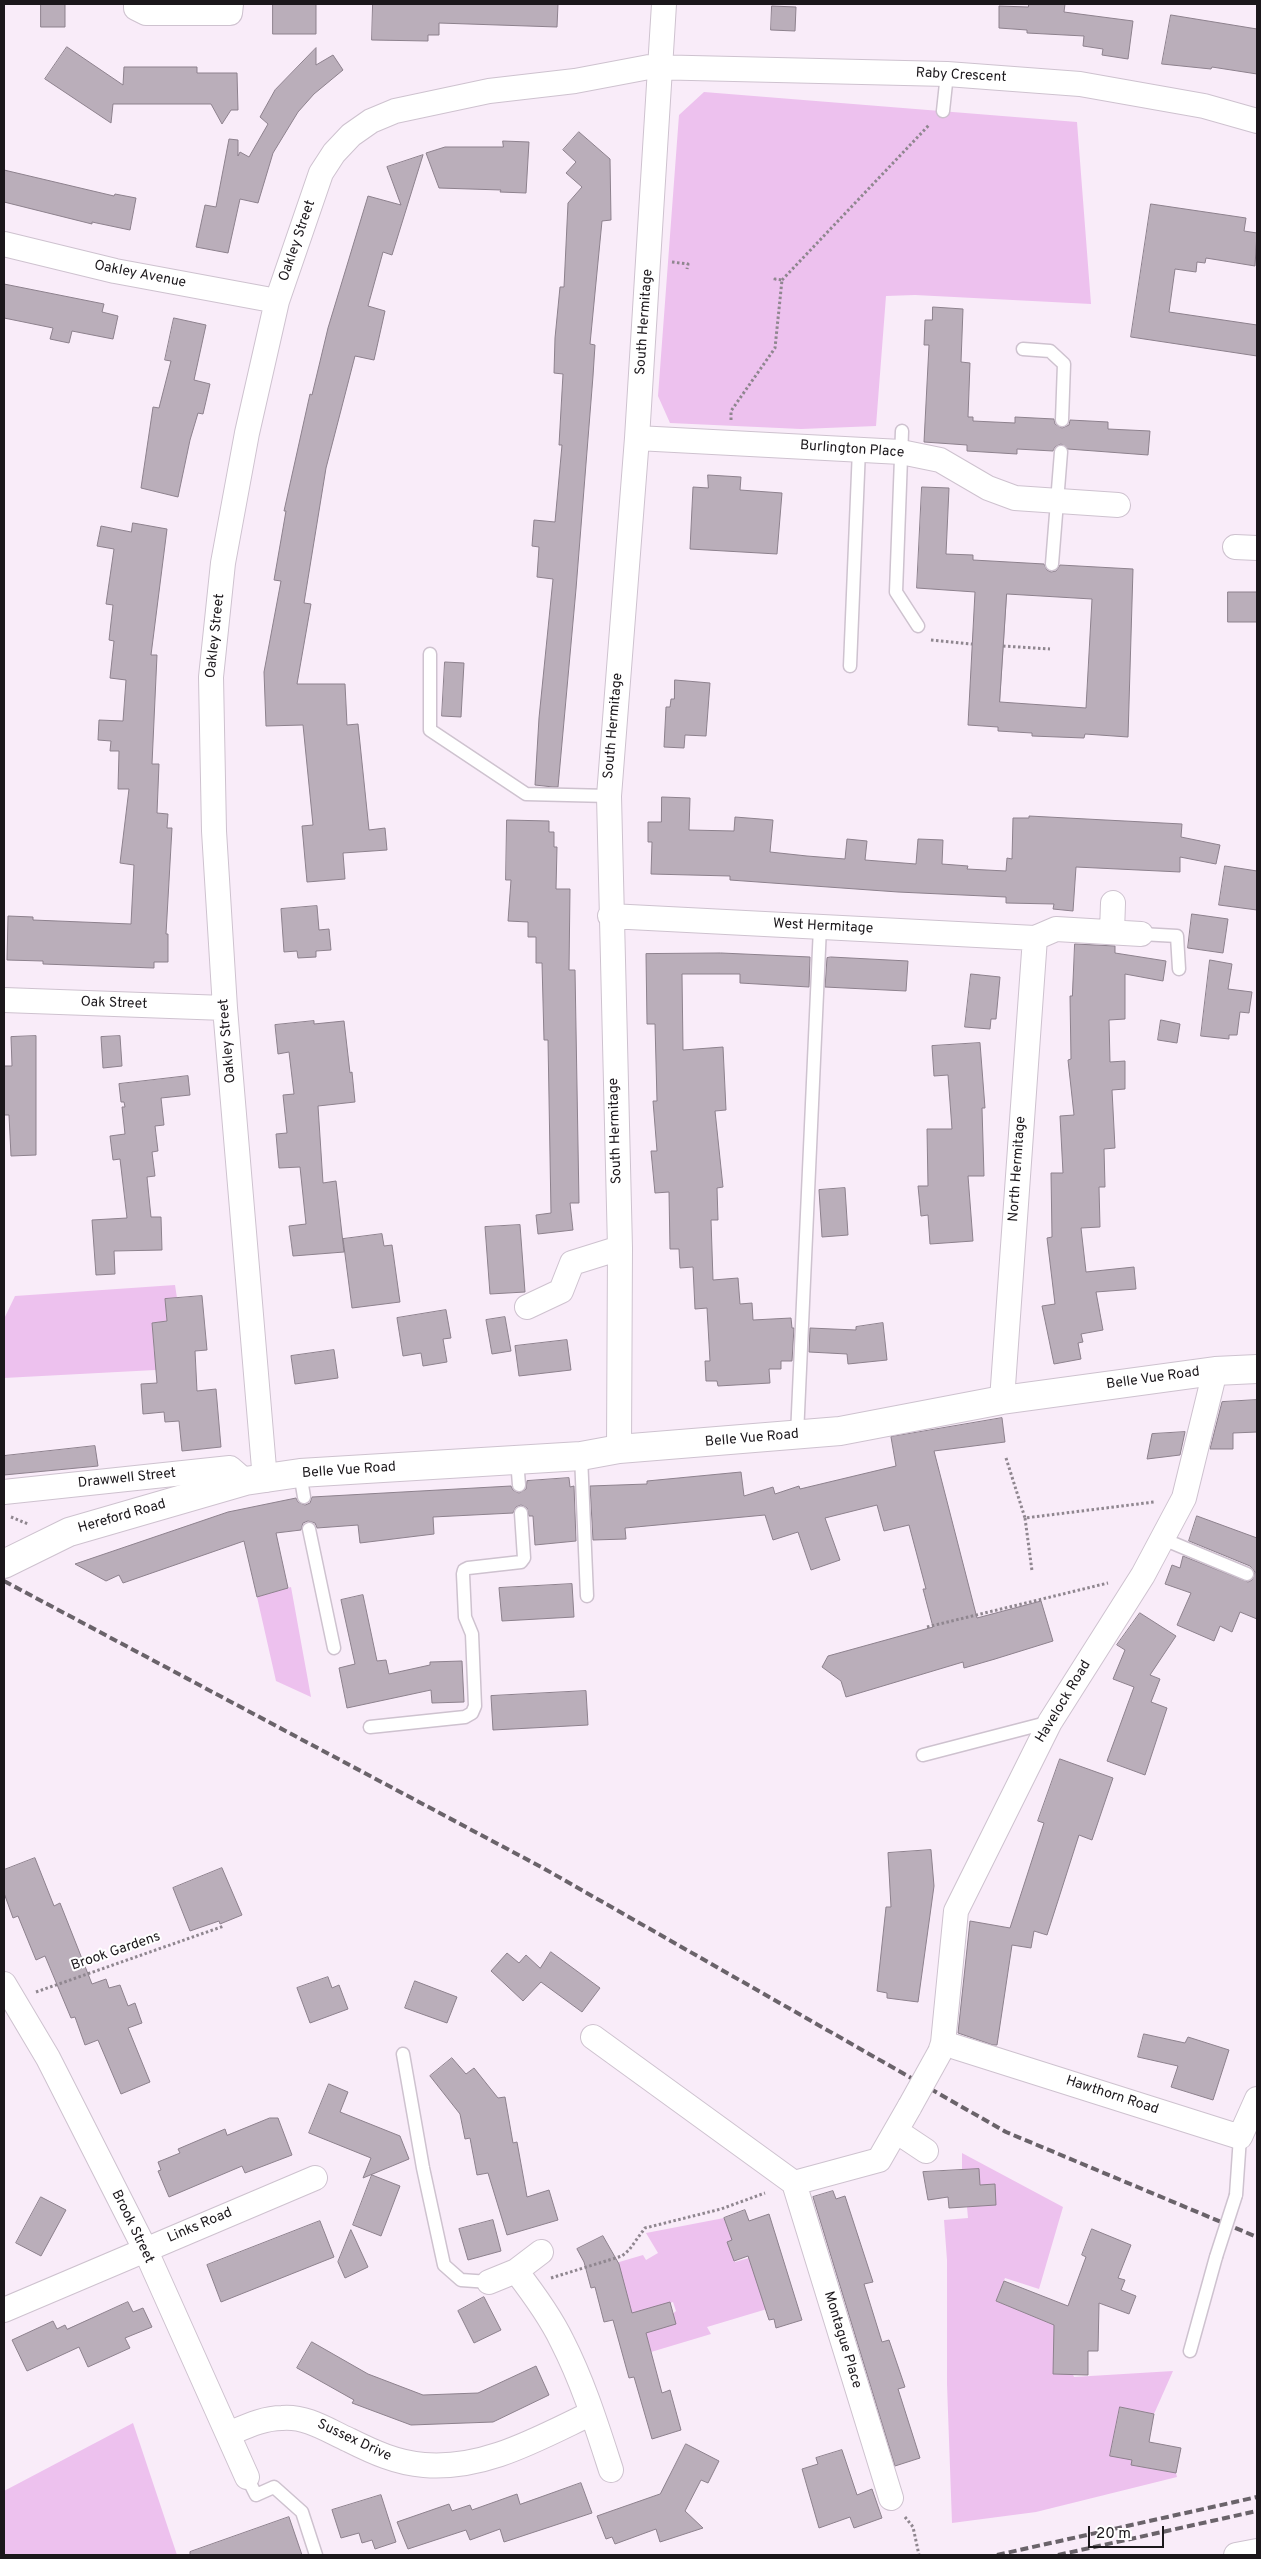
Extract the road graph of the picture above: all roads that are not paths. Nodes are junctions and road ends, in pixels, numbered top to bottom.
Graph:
1 (136, 4) edge
2 (231, 4) edge
3 (664, 4) edge
4 (661, 67) junction
5 (947, 74) junction
6 (943, 111) road end
7 (1257, 121) edge
8 (4, 244) edge
9 (277, 301) junction
10 (1023, 349) dead end
11 (1062, 420) dead end
12 (637, 438) junction
13 (902, 441) junction
14 (859, 449) junction
15 (1060, 452) dead end
16 (1058, 502) junction
17 (1118, 505) dead end
18 (1052, 564) dead end
19 (918, 626) dead end
20 (430, 654) dead end
21 (850, 666) dead end
22 (609, 796) junction
23 (1113, 903) dead end
24 (610, 916) junction
25 (820, 927) junction
26 (1112, 932) junction
27 (1140, 934) joint
28 (1035, 938) junction
29 (1179, 968) dead end
30 (4, 1000) edge
31 (224, 1008) junction
32 (620, 1248) junction
33 (527, 1307) dead end
34 (1257, 1369) edge
35 (1215, 1371) junction
36 (1002, 1400) junction
37 (797, 1435) junction
38 (619, 1450) junction
39 (580, 1456) junction
40 (255, 1480) junction
41 (4, 1492) edge
42 (521, 1513) dead end
43 (309, 1529) dead end
44 (1162, 1539) junction
45 (4, 1564) edge
46 (1247, 1574) dead end
47 (588, 1596) dead end
48 (334, 1648) dead end
49 (1050, 1722) junction
50 (370, 1727) dead end
51 (923, 1755) dead end
52 (9, 1991) edge
53 (593, 2037) dead end
54 (941, 2047) junction
55 (403, 2054) dead end
56 (1257, 2099) edge
57 (896, 2131) junction
58 (1240, 2137) junction
59 (926, 2151) dead end
60 (315, 2178) dead end
61 (794, 2183) junction
62 (144, 2249) junction
63 (542, 2252) dead end
64 (521, 2278) junction
65 (489, 2282) joint
66 (4, 2310) edge
67 (1190, 2351) dead end
68 (592, 2413) junction
69 (228, 2434) junction
70 (611, 2470) dead end
71 (247, 2477) joint
72 (891, 2498) dead end
73 (1257, 2551) edge
74 (316, 2555) edge
75 (1236, 2555) edge

1 - 2 street
3 - 4 street, South Hermitage
4 - 5 street, Raby Crescent
4 - 9 street, Oakley Street
4 - 12 street, South Hermitage
5 - 6 lane
5 - 7 street, Raby Crescent
8 - 9 street, Oakley Avenue
9 - 31 street, Oakley Street
10 - 11 lane
12 - 14 street, Burlington Place
12 - 22 street, South Hermitage
13 - 14 street, Burlington Place
13 - 16 street, Burlington Place
13 - 19 lane
14 - 21 lane
15 - 16 lane
16 - 17 street, Burlington Place
16 - 18 lane
20 - 22 lane
22 - 24 street, South Hermitage
23 - 26 street
24 - 25 street, West Hermitage
24 - 32 street, South Hermitage
25 - 28 street, West Hermitage
25 - 37 lane
26 - 27 street
26 - 28 street
27 - 29 lane
28 - 36 street, North Hermitage
30 - 31 street, Oak Street
31 - 40 street, Oakley Street
32 - 33 street
32 - 38 street, South Hermitage
34 - 35 street, Belle Vue Road
35 - 36 street, Belle Vue Road
35 - 44 street, Havelock Road
36 - 37 street, Belle Vue Road
37 - 38 street, Belle Vue Road
38 - 39 street, Belle Vue Road
39 - 40 street, Belle Vue Road
39 - 47 lane
40 - 41 street, Drawwell Street
40 - 45 street, Hereford Road
42 - 50 lane
43 - 48 lane
44 - 46 lane
44 - 49 street, Havelock Road
49 - 51 lane
49 - 54 street, Havelock Road
52 - 62 street, Brook Street
53 - 61 street
54 - 57 street, bridge
54 - 58 street, Hawthorn Road
55 - 65 lane
56 - 58 street
57 - 59 street
57 - 61 street
58 - 67 lane, bridge
60 - 62 street, Links Road
61 - 72 street, Montague Place
62 - 66 street, Links Road
62 - 69 street, Brook Street
63 - 64 street
64 - 65 street
64 - 68 street
68 - 69 street, Sussex Drive
68 - 70 street
69 - 71 street, Brook Street
71 - 74 lane
73 - 75 street

